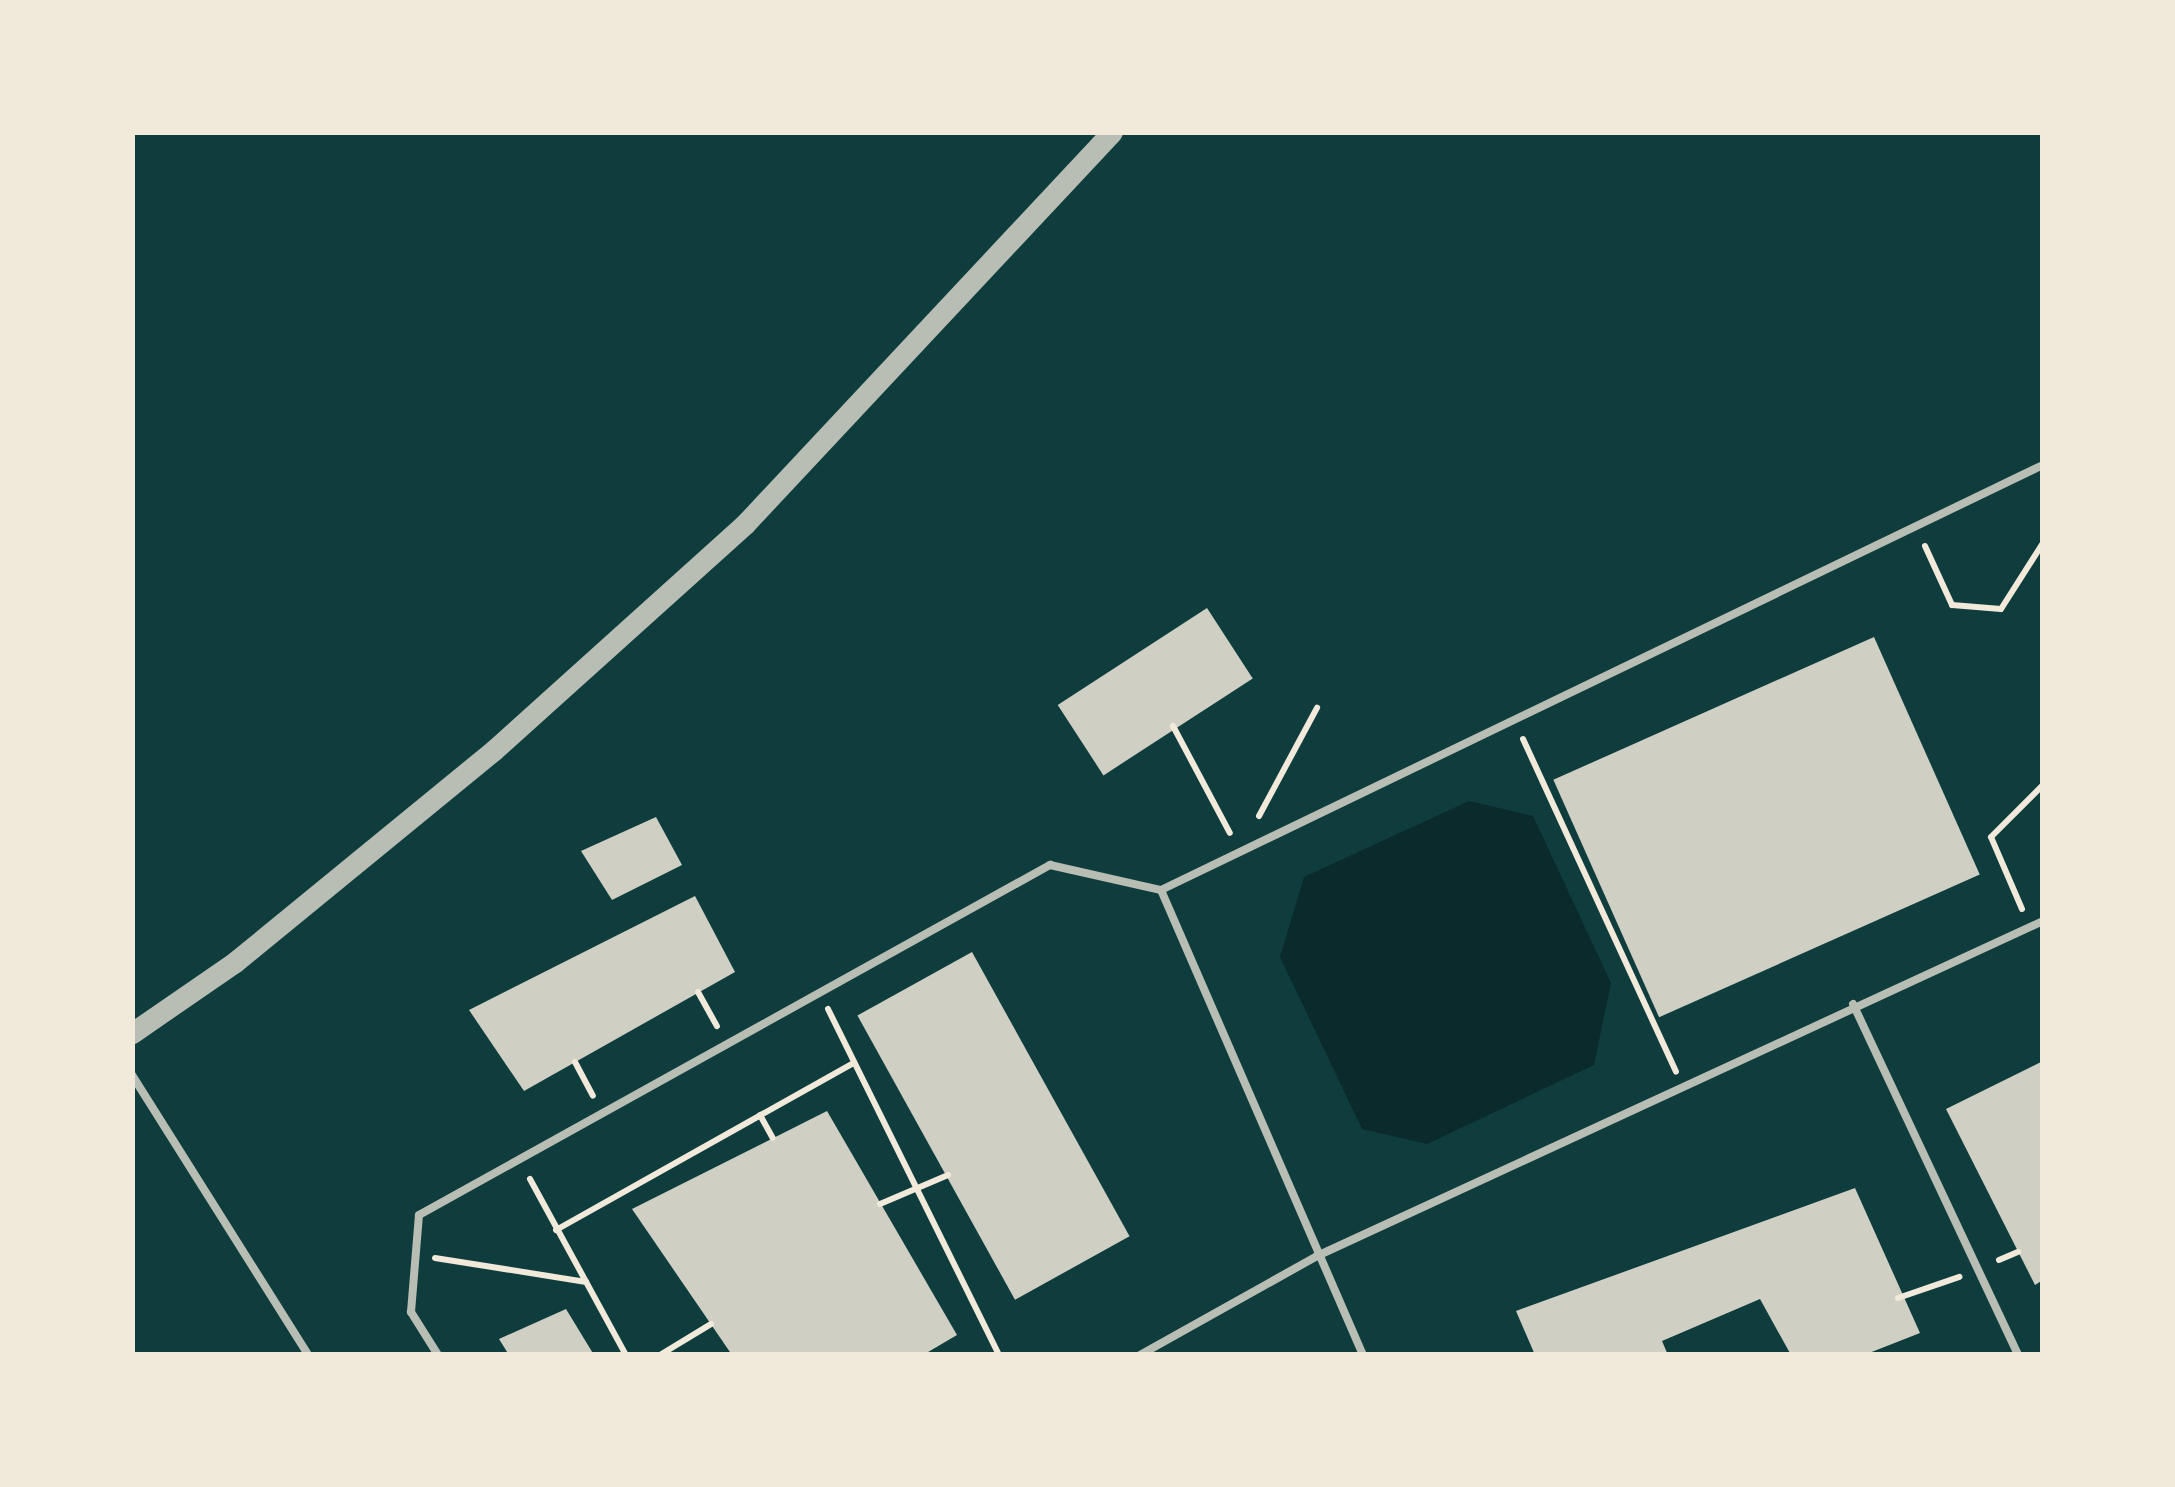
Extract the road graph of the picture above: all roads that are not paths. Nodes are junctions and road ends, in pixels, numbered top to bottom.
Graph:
1 (1112, 132) edge
2 (2043, 465) edge
3 (1161, 890) junction
4 (2043, 921) edge
5 (1853, 1004) junction
6 (132, 1033) edge
7 (132, 1075) edge
8 (1317, 1256) junction
9 (308, 1355) edge
10 (438, 1355) edge
11 (1140, 1355) edge
12 (1363, 1355) edge
13 (2018, 1355) edge

1 - 6 street
2 - 3 lane
3 - 8 lane
3 - 10 lane
4 - 5 lane
5 - 8 lane
5 - 13 lane
7 - 9 lane
8 - 11 lane
8 - 12 lane

